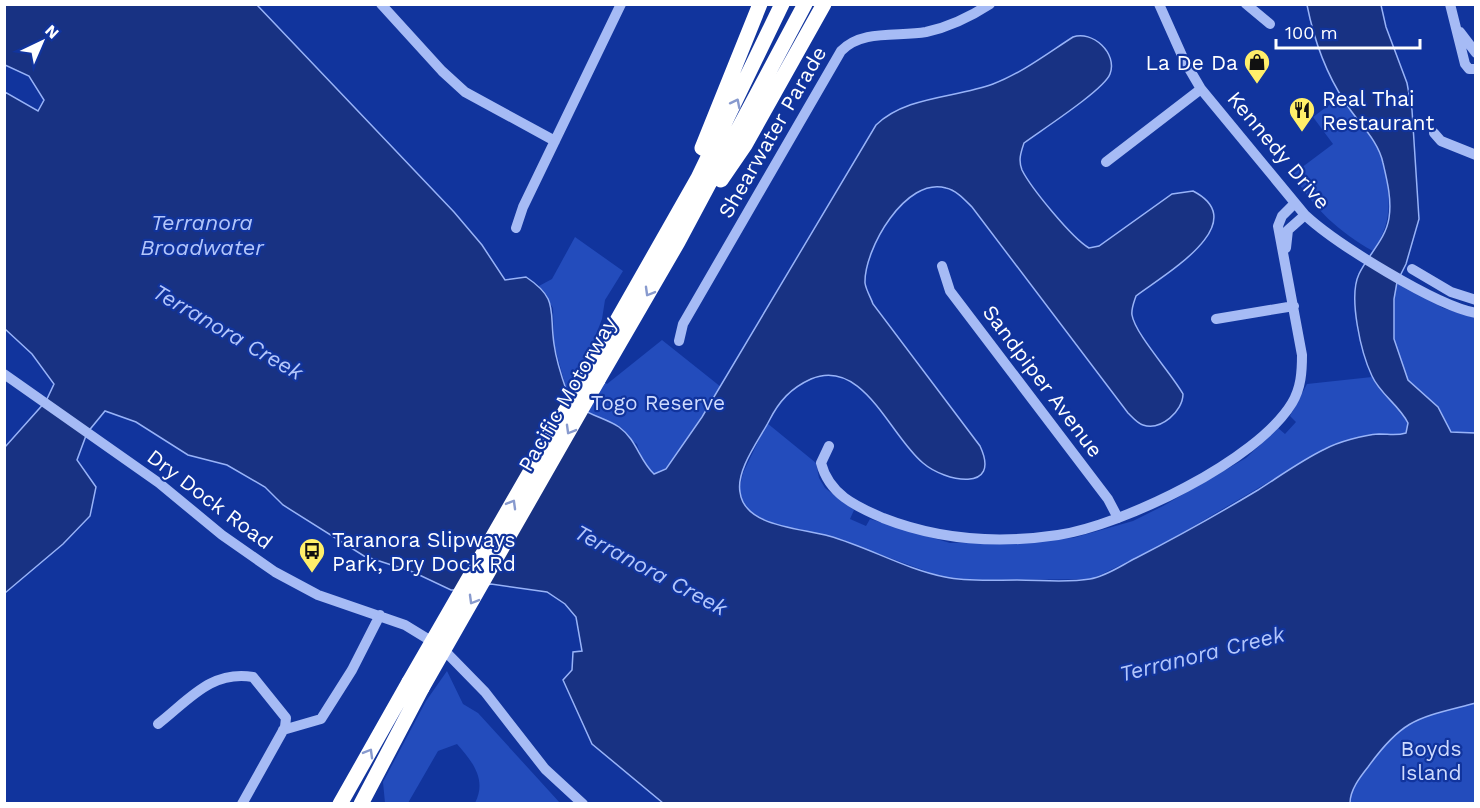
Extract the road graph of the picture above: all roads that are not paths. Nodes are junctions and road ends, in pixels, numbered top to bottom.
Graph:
1 (381, 4) edge
2 (621, 4) edge
3 (760, 4) edge
4 (782, 4) edge
5 (806, 4) edge
6 (824, 4) edge
7 (990, 4) edge
8 (1159, 4) edge
9 (1246, 4) edge
10 (1450, 4) edge
11 (1455, 20) junction
12 (1270, 24) dead end
13 (1476, 53) edge
14 (1476, 69) edge
15 (1201, 89) junction
16 (1434, 133) dead end
17 (555, 141) junction
18 (1476, 155) edge
19 (1106, 162) dead end
20 (1295, 203) junction
21 (1305, 215) junction
22 (516, 228) dead end
23 (678, 242) junction
24 (942, 266) dead end
25 (1412, 270) dead end
26 (1289, 279) junction
27 (1476, 300) edge
28 (1294, 306) junction
29 (1476, 312) edge
30 (1216, 319) dead end
31 (679, 341) dead end
32 (4, 374) edge
33 (592, 377) junction
34 (830, 446) dead end
35 (1118, 518) junction
36 (380, 615) junction
37 (415, 685) junction
38 (158, 724) dead end
39 (283, 730) junction
40 (242, 804) edge
41 (340, 804) edge
42 (361, 804) edge
43 (583, 804) edge

1 - 17 street
2 - 17 street
3 - 33 highway
33 -> 4 highway, Pacific Motorway
5 - 23 highway, Pacific Motorway
6 - 23 highway
7 - 31 street, Shearwater Parade
8 - 15 street, Kennedy Drive
9 - 12 street
10 - 11 street
11 - 13 street
11 - 14 street
15 - 19 street
15 - 20 street, Kennedy Drive
16 - 18 street
17 - 22 street
20 - 21 street, Kennedy Drive
20 - 26 street
21 - 26 street
21 - 29 street, Kennedy Drive
23 -> 33 highway, Pacific Motorway
24 - 35 street, Sandpiper Avenue
25 - 27 street
26 - 28 street
28 - 30 street
28 - 35 street
32 - 36 street, Dry Dock Road
33 - 37 highway, Pacific Motorway, bridge
34 - 35 street
36 - 39 street
36 - 43 street, Dry Dock Road
41 -> 37 highway, Pacific Motorway
37 - 42 highway, Pacific Motorway
38 - 39 street
39 - 40 street

